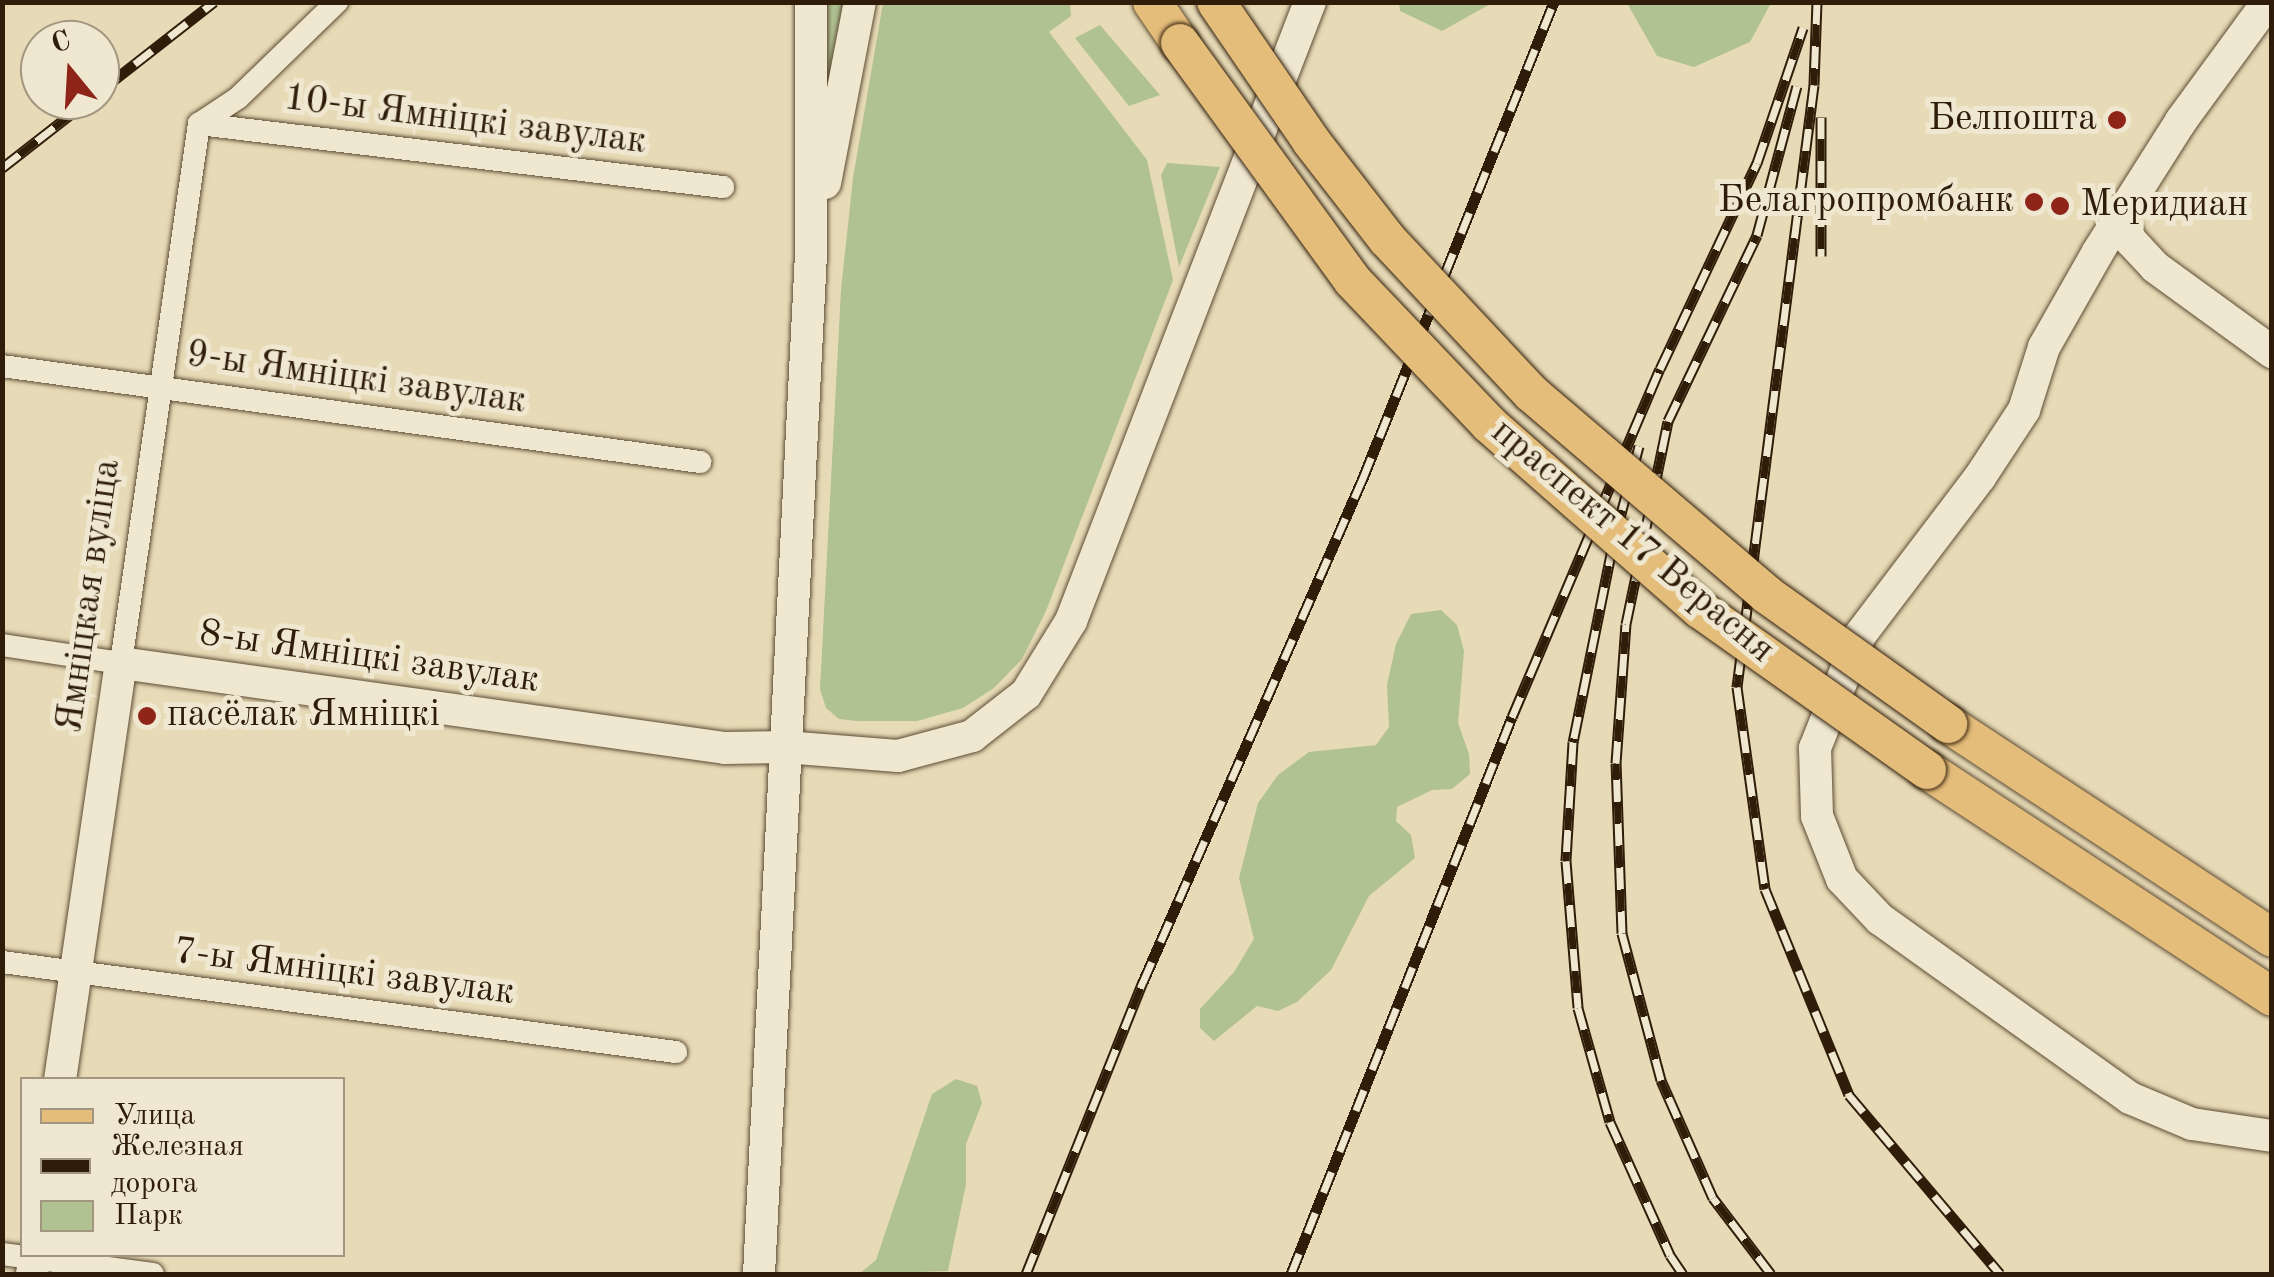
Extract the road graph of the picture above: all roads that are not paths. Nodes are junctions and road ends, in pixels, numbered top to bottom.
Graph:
1 (337, 2) edge
2 (812, 2) edge
3 (860, 2) edge
4 (1152, 2) edge
5 (1216, 2) edge
6 (1310, 2) edge
7 (2268, 2) edge
8 (199, 124) junction
9 (723, 187) dead end
10 (2122, 220) junction
11 (811, 256) junction
12 (2272, 352) edge
13 (2, 366) edge
14 (160, 387) junction
15 (700, 462) dead end
16 (2, 645) edge
17 (121, 663) junction
18 (785, 747) junction
19 (2272, 938) edge
20 (2, 962) edge
21 (76, 973) junction
22 (2272, 998) edge
23 (676, 1052) dead end
24 (60, 1077) edge
25 (2272, 1136) edge
26 (26, 1261) edge
27 (153, 1274) edge
28 (759, 1274) edge

1 - 8 street
2 - 11 main road
3 - 11 main road
4 - 22 main road, праспект 17 Верасня, bridge
5 - 19 main road, праспект 17 Верасня, bridge
6 - 18 main road, 8-ы Ямніцкі завулак
7 - 10 main road
8 - 9 street, 10-ы Ямніцкі завулак
8 - 14 street, Ямніцкая вуліца
10 - 12 main road
10 - 25 main road
11 - 18 main road
13 - 14 street, 9-ы Ямніцкі завулак
14 - 15 street, 9-ы Ямніцкі завулак
14 - 17 street, Ямніцкая вуліца
16 - 17 street, 8-ы Ямніцкі завулак
17 - 18 main road, 8-ы Ямніцкі завулак
17 - 21 main road, Ямніцкая вуліца
18 - 28 main road
20 - 21 street, 7-ы Ямніцкі завулак
21 - 23 street, 7-ы Ямніцкі завулак
21 - 24 main road, Ямніцкая вуліца
26 - 27 street

